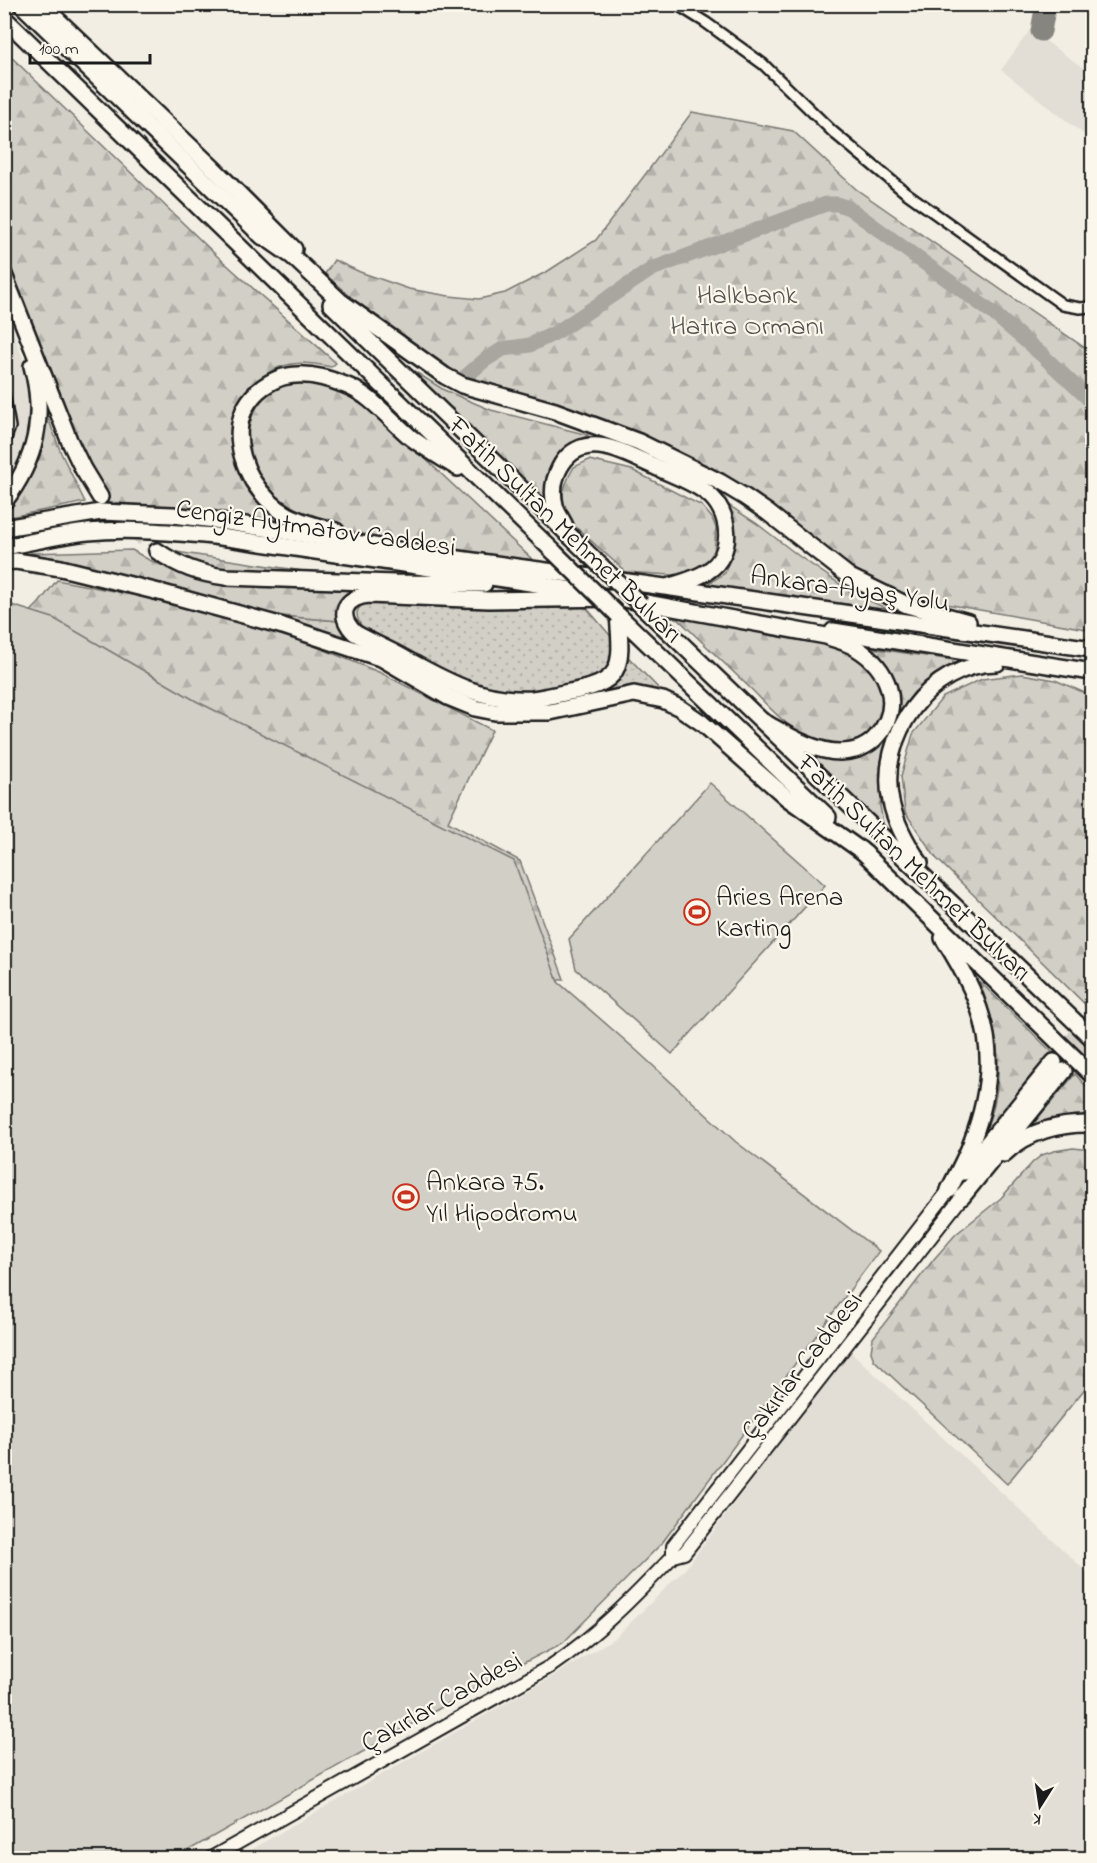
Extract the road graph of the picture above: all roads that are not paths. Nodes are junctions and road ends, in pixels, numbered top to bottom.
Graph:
1 (21, 4) edge
2 (41, 4) edge
3 (676, 4) edge
4 (4, 18) edge
5 (256, 231) junction
6 (4, 276) edge
7 (16, 305) junction
8 (1092, 308) edge
9 (367, 320) junction
10 (4, 394) edge
11 (4, 444) edge
12 (490, 489) junction
13 (100, 496) tunnel mouth
14 (4, 502) edge
15 (4, 528) edge
16 (570, 536) junction
17 (4, 547) edge
18 (157, 551) tunnel mouth
19 (429, 555) junction
20 (4, 562) edge
21 (599, 578) joint
22 (537, 584) junction
23 (665, 587) junction
24 (619, 598) junction
25 (618, 615) junction
26 (1065, 644) junction
27 (1092, 649) edge
28 (1037, 664) junction
29 (1092, 672) edge
30 (764, 722) junction
31 (866, 854) junction
32 (939, 890) junction
33 (929, 915) junction
34 (1092, 1038) edge
35 (1059, 1067) tunnel mouth
36 (1092, 1075) edge
37 (1092, 1124) edge
38 (955, 1194) junction
39 (905, 1247) junction
40 (917, 1256) junction
41 (673, 1556) junction
42 (211, 1858) edge

1 - 5 highway, Fatih Sultan Mehmet Bulvarı
2 - 9 highway
3 - 8 street
4 - 12 highway, Fatih Sultan Mehmet Bulvarı
5 - 9 highway
5 - 16 highway, Fatih Sultan Mehmet Bulvarı
6 - 7 highway
7 - 13 highway
7 - 14 highway
9 - 26 highway
10 - 11 street
12 - 19 highway
12 - 25 highway, Fatih Sultan Mehmet Bulvarı, bridge
15 - 19 highway, Cengiz Aytmatov Caddesi
16 - 23 highway
16 - 30 highway, Fatih Sultan Mehmet Bulvarı, bridge
17 - 22 highway, Cengiz Aytmatov Caddesi
18 - 22 highway
19 - 21 highway, Cengiz Aytmatov Caddesi
20 - 31 highway
21 - 23 highway, Ankara-Ayaş Yolu
22 - 24 highway, Cengiz Aytmatov Caddesi
23 - 26 highway, Ankara-Ayaş Yolu
24 - 25 highway
24 - 28 highway, Ankara-Ayaş Yolu
24 - 30 highway
25 - 31 highway, Fatih Sultan Mehmet Bulvarı
26 - 27 highway, Ankara-Ayaş Yolu
28 - 29 highway, Ankara-Ayaş Yolu
28 - 32 highway
30 - 32 highway, Fatih Sultan Mehmet Bulvarı
31 - 33 highway, Fatih Sultan Mehmet Bulvarı
32 - 34 highway, Fatih Sultan Mehmet Bulvarı
33 - 36 highway, Fatih Sultan Mehmet Bulvarı
33 - 38 highway
35 - 38 highway
37 - 38 highway
38 - 39 main road, Çakırlar Caddesi
38 - 40 main road, Çakırlar Caddesi
39 - 40 main road
39 - 41 main road, Çakırlar Caddesi
40 - 41 main road, Çakırlar Caddesi
41 - 42 main road, Çakırlar Caddesi

